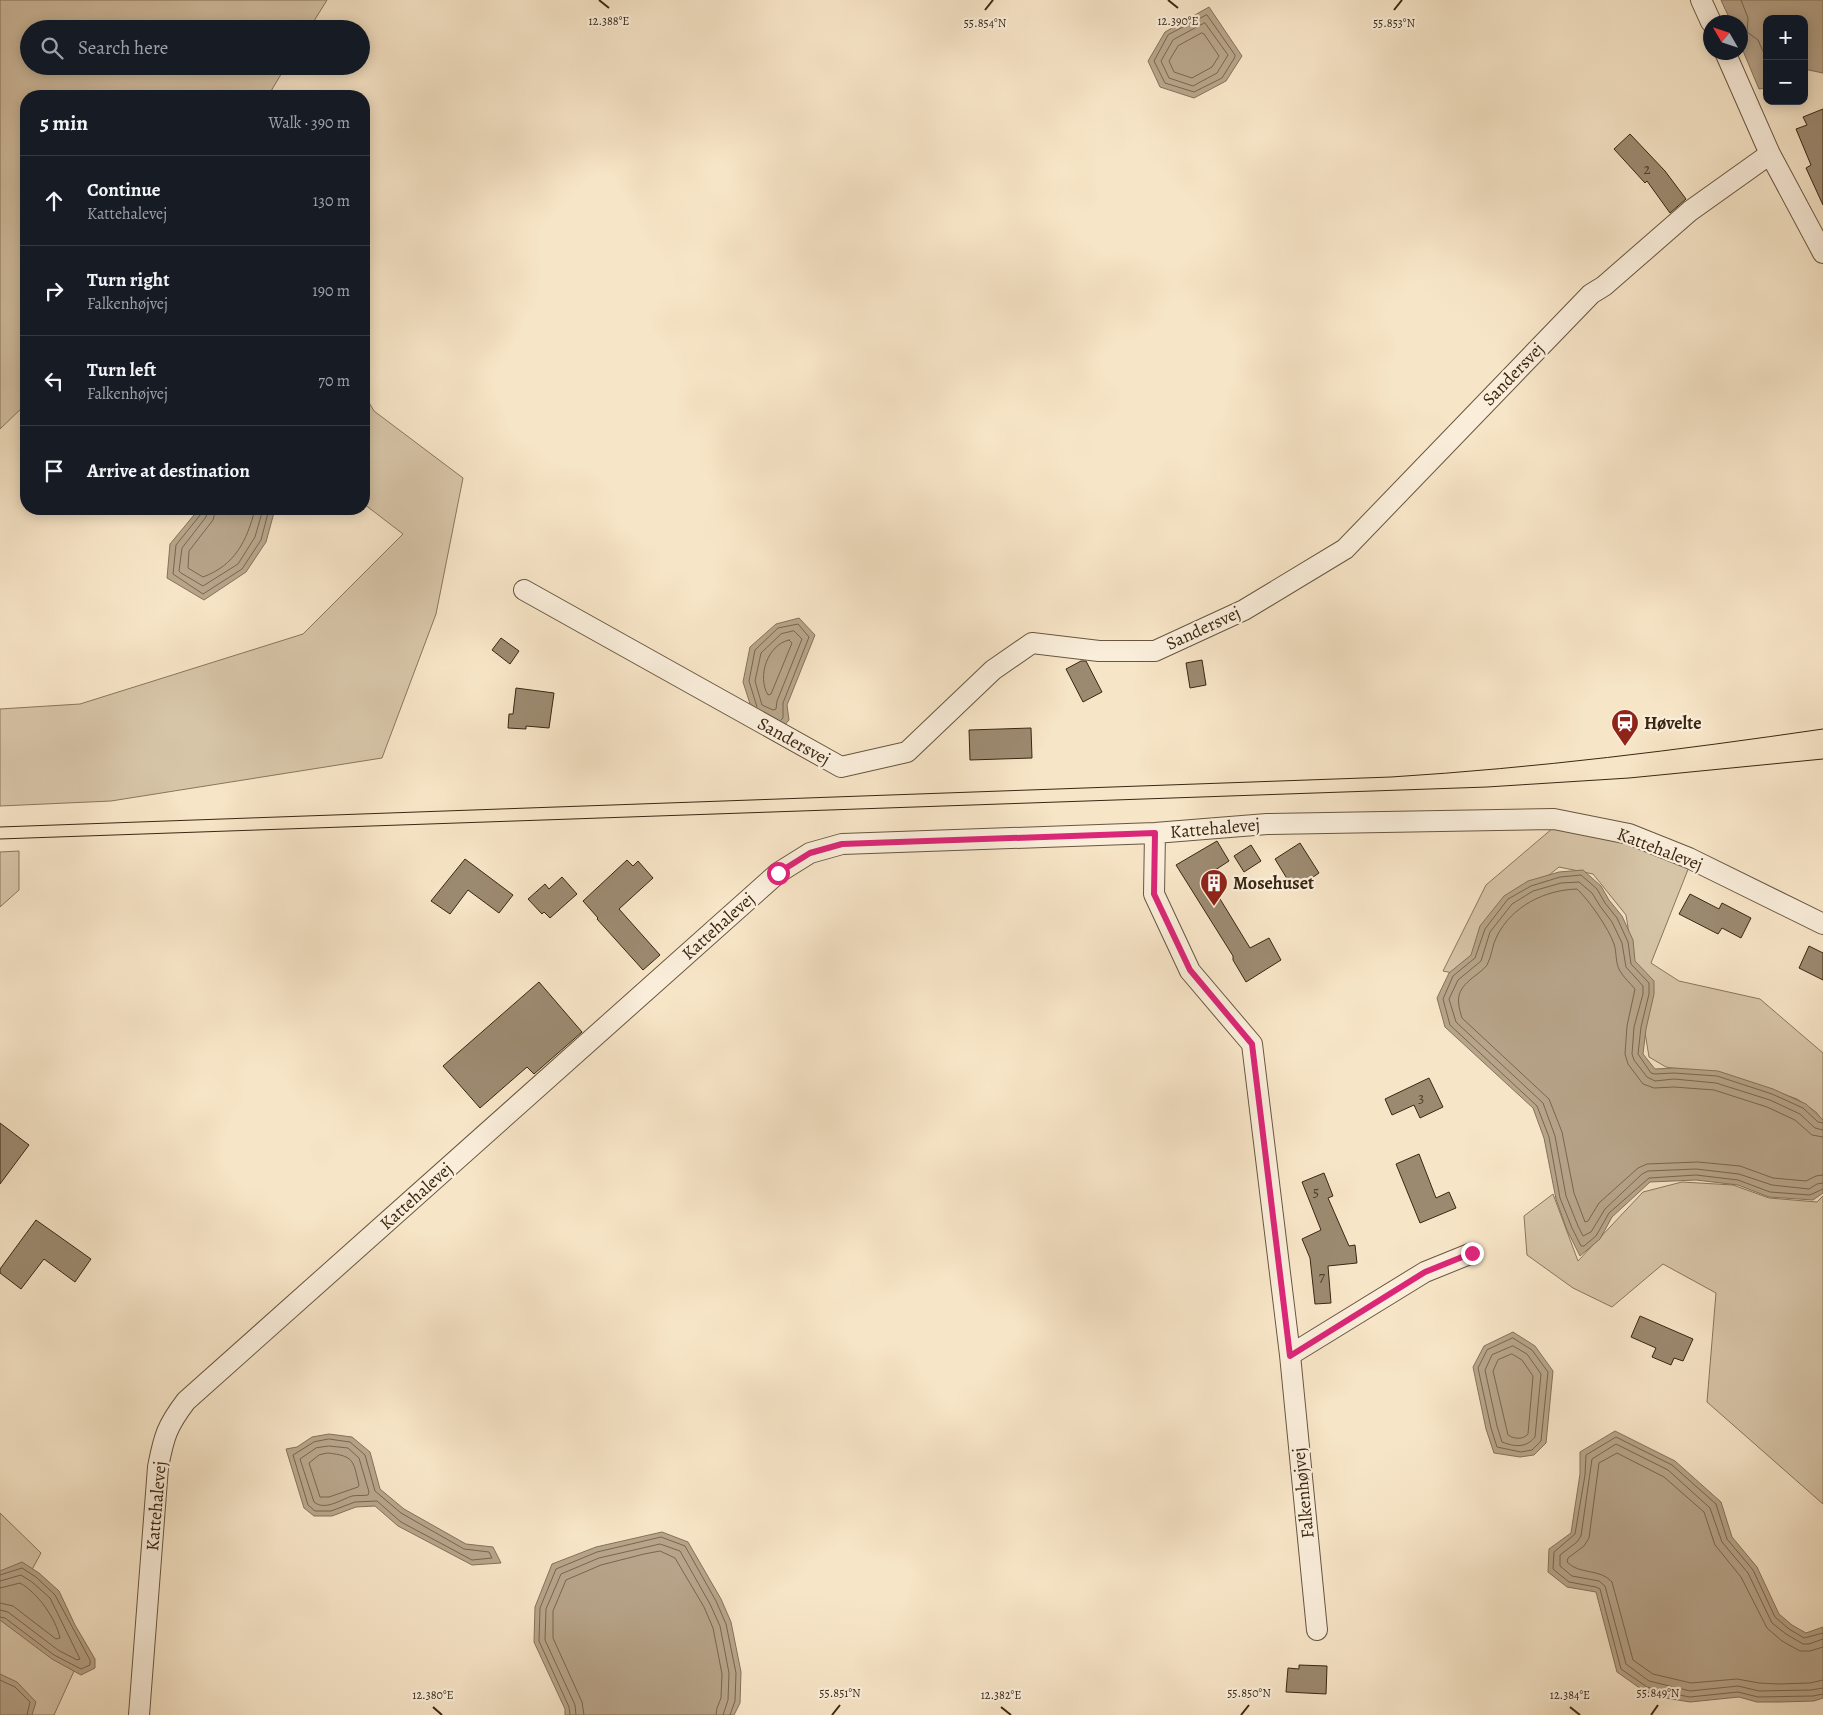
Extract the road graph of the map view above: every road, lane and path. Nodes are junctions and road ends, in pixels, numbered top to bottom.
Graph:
1 (1701, 0) edge
2 (1708, 15) edge
3 (1729, 60) edge
4 (1770, 154) junction
5 (1823, 253) edge
6 (524, 590) dead end
7 (1155, 833) junction
8 (1823, 924) edge
9 (1472, 1253) dead end
10 (1290, 1356) junction
11 (1317, 1630) dead end
12 (139, 1715) edge

1 - 2 street
3 - 4 street
4 - 5 street
4 - 6 street, Sandersvej
7 - 8 street, Kattehalevej
7 - 10 street, Falkenhøjvej
7 - 12 street, Kattehalevej
9 - 10 street
10 - 11 street, Falkenhøjvej

